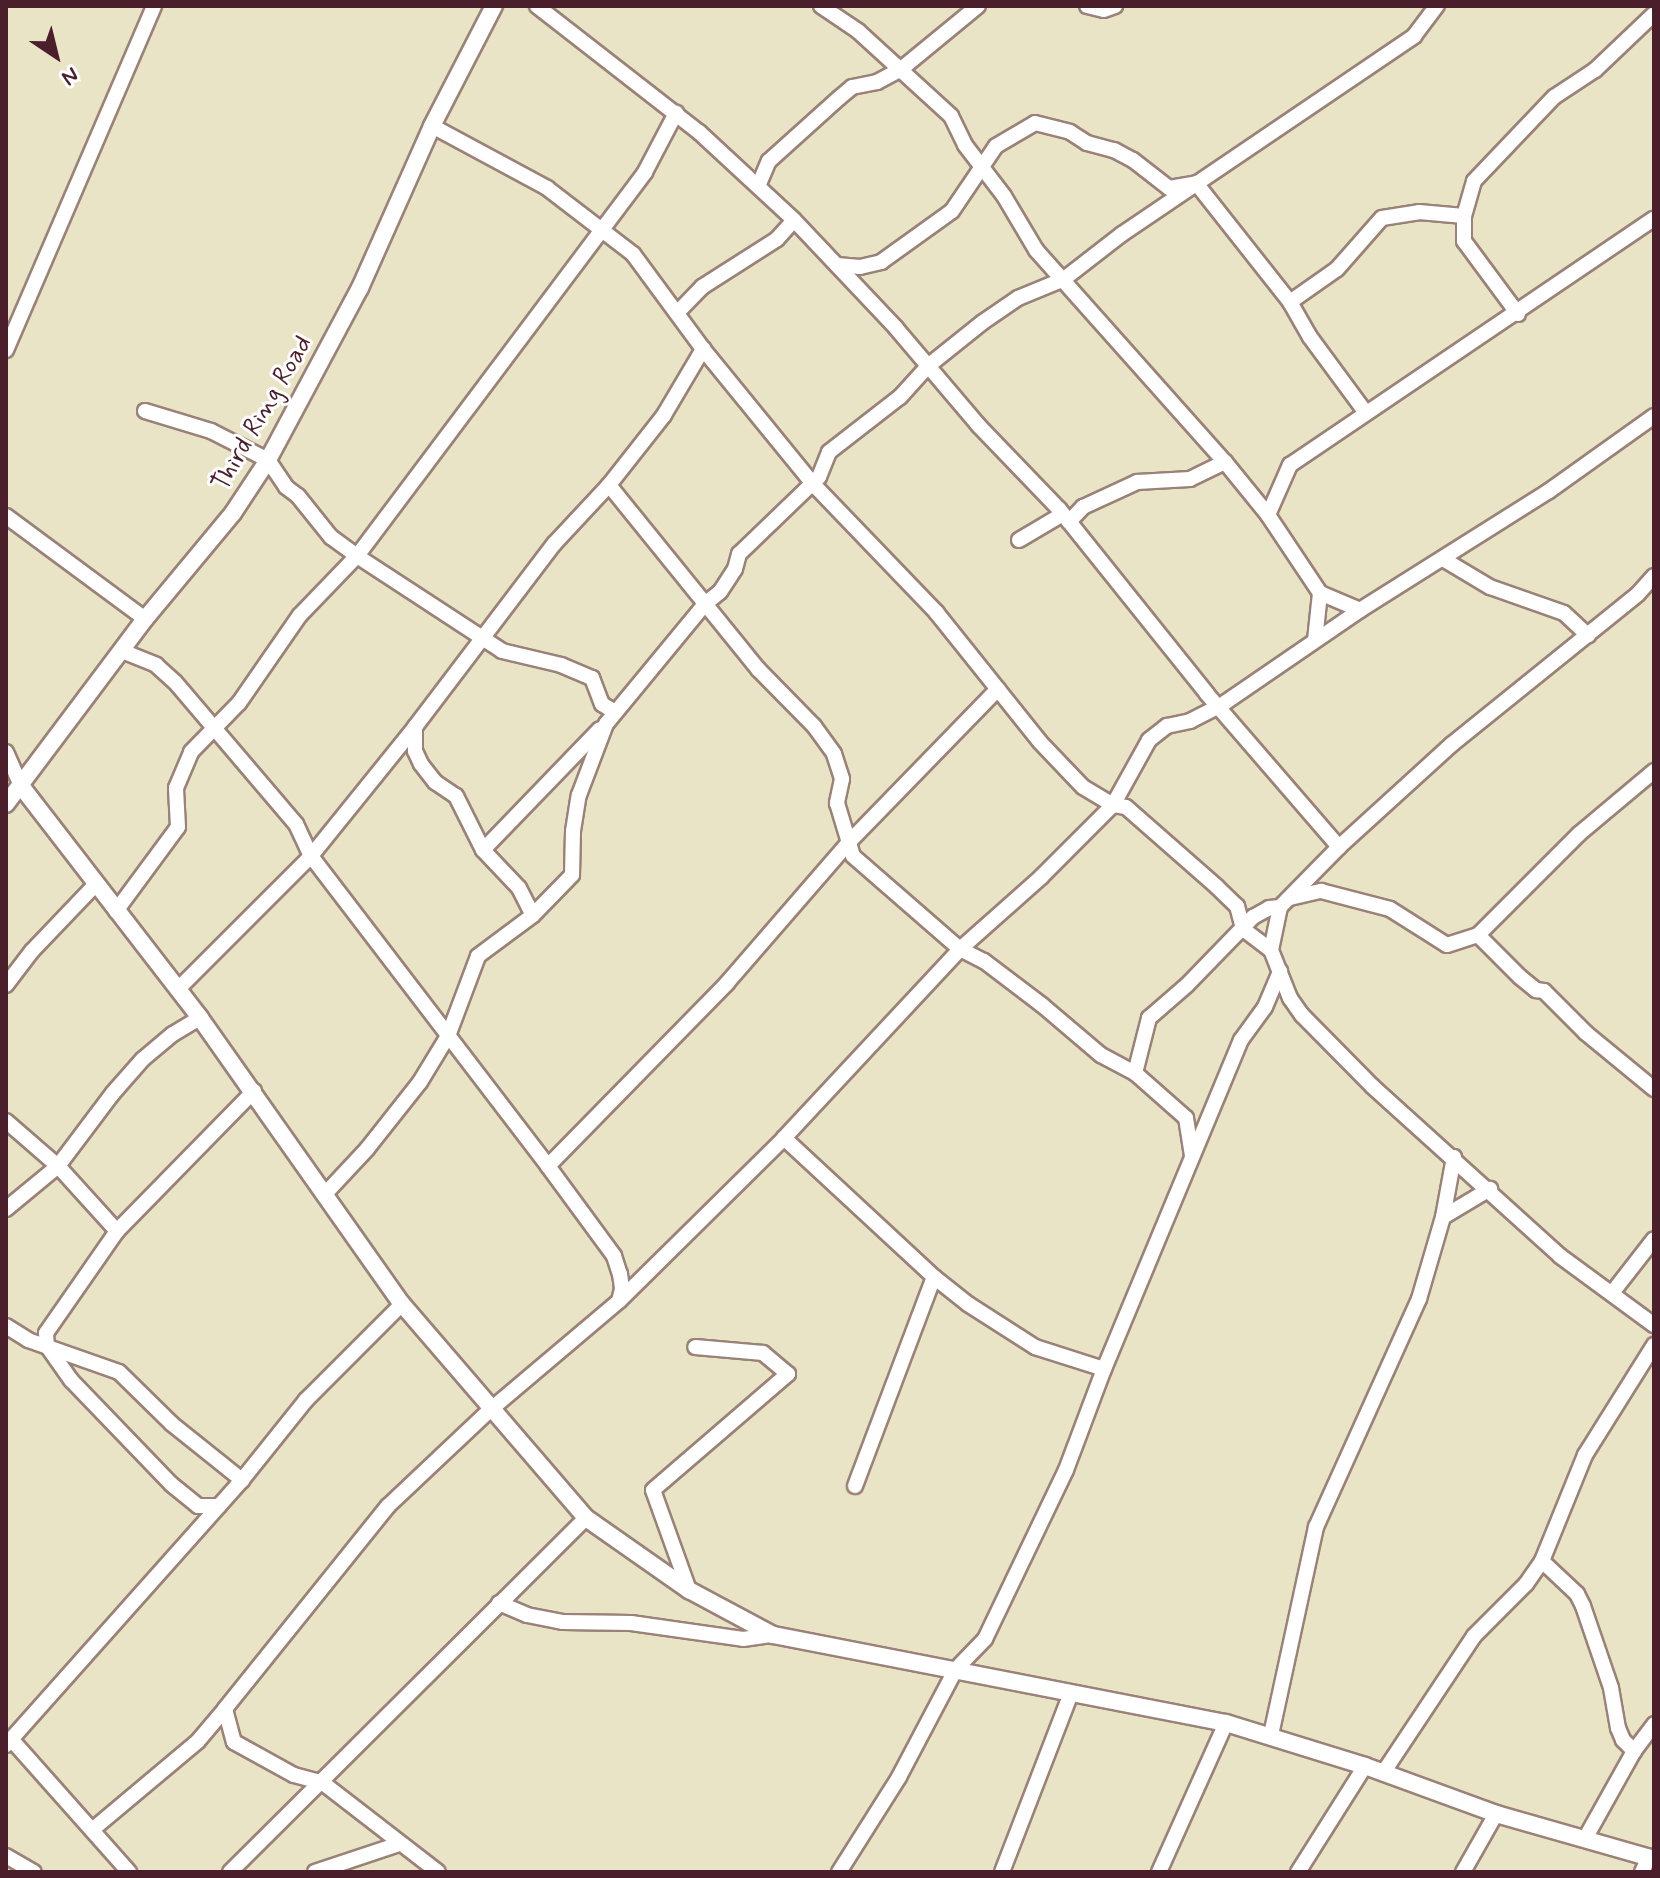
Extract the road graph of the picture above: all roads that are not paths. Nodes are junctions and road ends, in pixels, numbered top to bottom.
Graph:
1 (154, 6) edge
2 (494, 6) edge
3 (537, 6) edge
4 (821, 6) edge
5 (1087, 6) edge
6 (1115, 6) edge
7 (1437, 6) edge
8 (976, 7) edge
9 (1652, 20) edge
10 (900, 70) junction
11 (676, 113) junction
12 (432, 126) junction
13 (981, 168) junction
14 (1196, 183) junction
15 (759, 184) junction
16 (1464, 216) junction
17 (1654, 219) edge
18 (794, 220) junction
19 (598, 230) junction
20 (837, 265) junction
21 (1064, 279) junction
22 (1290, 302) junction
23 (677, 313) junction
24 (1518, 314) junction
25 (703, 349) junction
26 (6, 350) edge
27 (928, 366) junction
28 (145, 411) dead end
29 (1366, 413) junction
30 (1654, 416) edge
31 (268, 460) junction
32 (1225, 462) junction
33 (813, 484) junction
34 (609, 485) junction
35 (1268, 515) junction
36 (6, 516) edge
37 (1066, 518) junction
38 (1019, 540) dead end
39 (357, 556) junction
40 (1443, 559) junction
41 (1654, 576) edge
42 (1320, 593) junction
43 (705, 604) junction
44 (1360, 610) junction
45 (145, 619) junction
46 (1588, 635) junction
47 (482, 636) junction
48 (1315, 640) junction
49 (122, 651) junction
50 (998, 689) junction
51 (1220, 706) junction
52 (610, 718) junction
53 (214, 727) junction
54 (415, 727) junction
55 (6, 752) edge
56 (1651, 779) edge
57 (21, 786) junction
58 (6, 804) edge
59 (1113, 805) junction
60 (850, 841) junction
61 (1339, 847) junction
62 (483, 850) junction
63 (311, 856) junction
64 (95, 885) junction
65 (1285, 903) junction
66 (116, 911) junction
67 (533, 915) junction
68 (1243, 929) junction
69 (1478, 935) junction
70 (960, 949) junction
71 (1271, 950) junction
72 (1280, 971) junction
73 (6, 985) edge
74 (178, 989) junction
75 (200, 1018) junction
76 (448, 1036) junction
77 (1135, 1073) junction
78 (1654, 1089) edge
79 (254, 1091) junction
80 (1212, 1110) junction
81 (1186, 1118) junction
82 (6, 1121) edge
83 (784, 1138) junction
84 (1192, 1157) junction
85 (1454, 1157) junction
86 (58, 1166) junction
87 (548, 1166) junction
88 (1490, 1189) junction
89 (325, 1194) junction
90 (6, 1209) edge
91 (1443, 1217) junction
92 (117, 1231) junction
93 (1654, 1239) edge
94 (934, 1277) junction
95 (1612, 1293) junction
96 (619, 1301) junction
97 (402, 1304) junction
98 (1654, 1325) edge
99 (6, 1326) edge
100 (1654, 1345) edge
101 (47, 1346) junction
102 (695, 1347) dead end
103 (1104, 1369) junction
104 (491, 1409) junction
105 (242, 1480) junction
106 (855, 1486) dead end
107 (219, 1506) junction
108 (586, 1518) junction
109 (1542, 1561) junction
110 (689, 1590) junction
111 (499, 1603) junction
112 (773, 1635) junction
113 (956, 1669) junction
114 (1071, 1693) junction
115 (225, 1709) junction
116 (1226, 1723) junction
117 (1654, 1724) edge
118 (1271, 1735) junction
119 (9, 1742) edge
120 (1634, 1751) junction
121 (1365, 1766) junction
122 (1383, 1773) junction
123 (323, 1783) junction
124 (1496, 1814) junction
125 (92, 1830) junction
126 (1586, 1837) junction
127 (399, 1844) junction
128 (6, 1856) edge
129 (1648, 1863) edge
130 (34, 1872) edge
131 (129, 1872) edge
132 (230, 1872) edge
133 (315, 1872) edge
134 (438, 1872) edge
135 (839, 1872) edge
136 (1002, 1872) edge
137 (1159, 1872) edge
138 (1298, 1872) edge
139 (1463, 1872) edge

1 - 26 street
2 - 12 street, Third Ring Road
3 - 11 street
4 - 10 street
5 - 6 street
7 - 14 street
8 - 10 street
9 - 16 street
10 - 13 street
10 - 15 street
11 - 15 street
11 - 19 street
12 - 19 street
12 - 31 street, Third Ring Road
13 - 14 street
13 - 20 street
13 - 21 street
14 - 21 street
14 - 22 street
15 - 18 street
16 - 22 street
16 - 24 street
17 - 24 street
18 - 20 street
18 - 23 street
19 - 23 street
19 - 39 street
20 - 27 street
21 - 27 street
21 - 32 street
22 - 29 street
23 - 25 street
24 - 29 street
25 - 33 street
25 - 34 street
27 - 33 street
27 - 37 street
28 - 31 street
29 - 35 street
30 - 40 street
31 - 39 street
31 - 45 street, Third Ring Road
32 - 35 street
32 - 37 street
33 - 43 street
33 - 50 street
34 - 43 street
34 - 47 street
35 - 42 street
36 - 45 street
37 - 38 street
37 - 51 street
39 - 47 street
39 - 53 street
40 - 44 street
40 - 46 street
41 - 46 street
42 - 44 street
42 - 48 street
43 - 52 street
43 - 60 street
44 - 48 street
45 - 49 street, Third Ring Road
46 - 61 street
47 - 52 street
47 - 54 street
48 - 51 street
49 - 53 street
49 - 57 street, Third Ring Road
50 - 59 street
50 - 60 street
51 - 59 street
51 - 61 street
52 - 62 street
52 - 67 street
53 - 63 street
53 - 66 street
54 - 62 street
54 - 63 street
55 - 57 street
56 - 69 street
57 - 58 street, Third Ring Road
57 - 64 street
59 - 68 street
59 - 70 street
60 - 70 street
60 - 87 street
61 - 65 street
62 - 67 street
63 - 74 street
63 - 76 street
64 - 66 street
64 - 73 street
65 - 68 street
65 - 69 street
65 - 71 street
66 - 74 street
67 - 76 street
68 - 71 street
68 - 77 street
69 - 78 street
70 - 77 street
70 - 83 street
71 - 72 street
72 - 80 street
72 - 85 street
74 - 75 street
75 - 79 street
75 - 86 street
76 - 87 street
76 - 89 street
77 - 81 street
79 - 89 street
79 - 92 street
80 - 81 street
80 - 84 street
81 - 84 street
82 - 86 street
83 - 94 street
83 - 96 street
84 - 103 street
85 - 88 street
85 - 91 street
86 - 90 street
86 - 92 street
87 - 96 street
88 - 91 street
88 - 95 street
89 - 97 street
91 - 118 street
92 - 101 street
93 - 95 street
94 - 103 street
94 - 106 street
95 - 98 street
96 - 104 street
97 - 104 street
97 - 105 street
99 - 101 street
100 - 109 street
101 - 105 street
101 - 107 street
102 - 110 street
103 - 113 street
104 - 108 street
104 - 115 street
105 - 107 street
107 - 119 street
108 - 110 street
108 - 111 street
109 - 120 street
109 - 122 street
110 - 112 street
111 - 112 street
111 - 123 street
112 - 113 street
113 - 114 street
113 - 135 street
114 - 116 street
114 - 136 street
115 - 123 street
115 - 125 street
116 - 118 street
116 - 137 street
117 - 120 street
118 - 121 street
119 - 125 street
120 - 126 street
121 - 122 street
121 - 138 street
122 - 124 street
123 - 127 street
123 - 132 street
124 - 126 street
124 - 139 street
125 - 131 street
126 - 129 street
127 - 133 street
127 - 134 street
128 - 130 street

